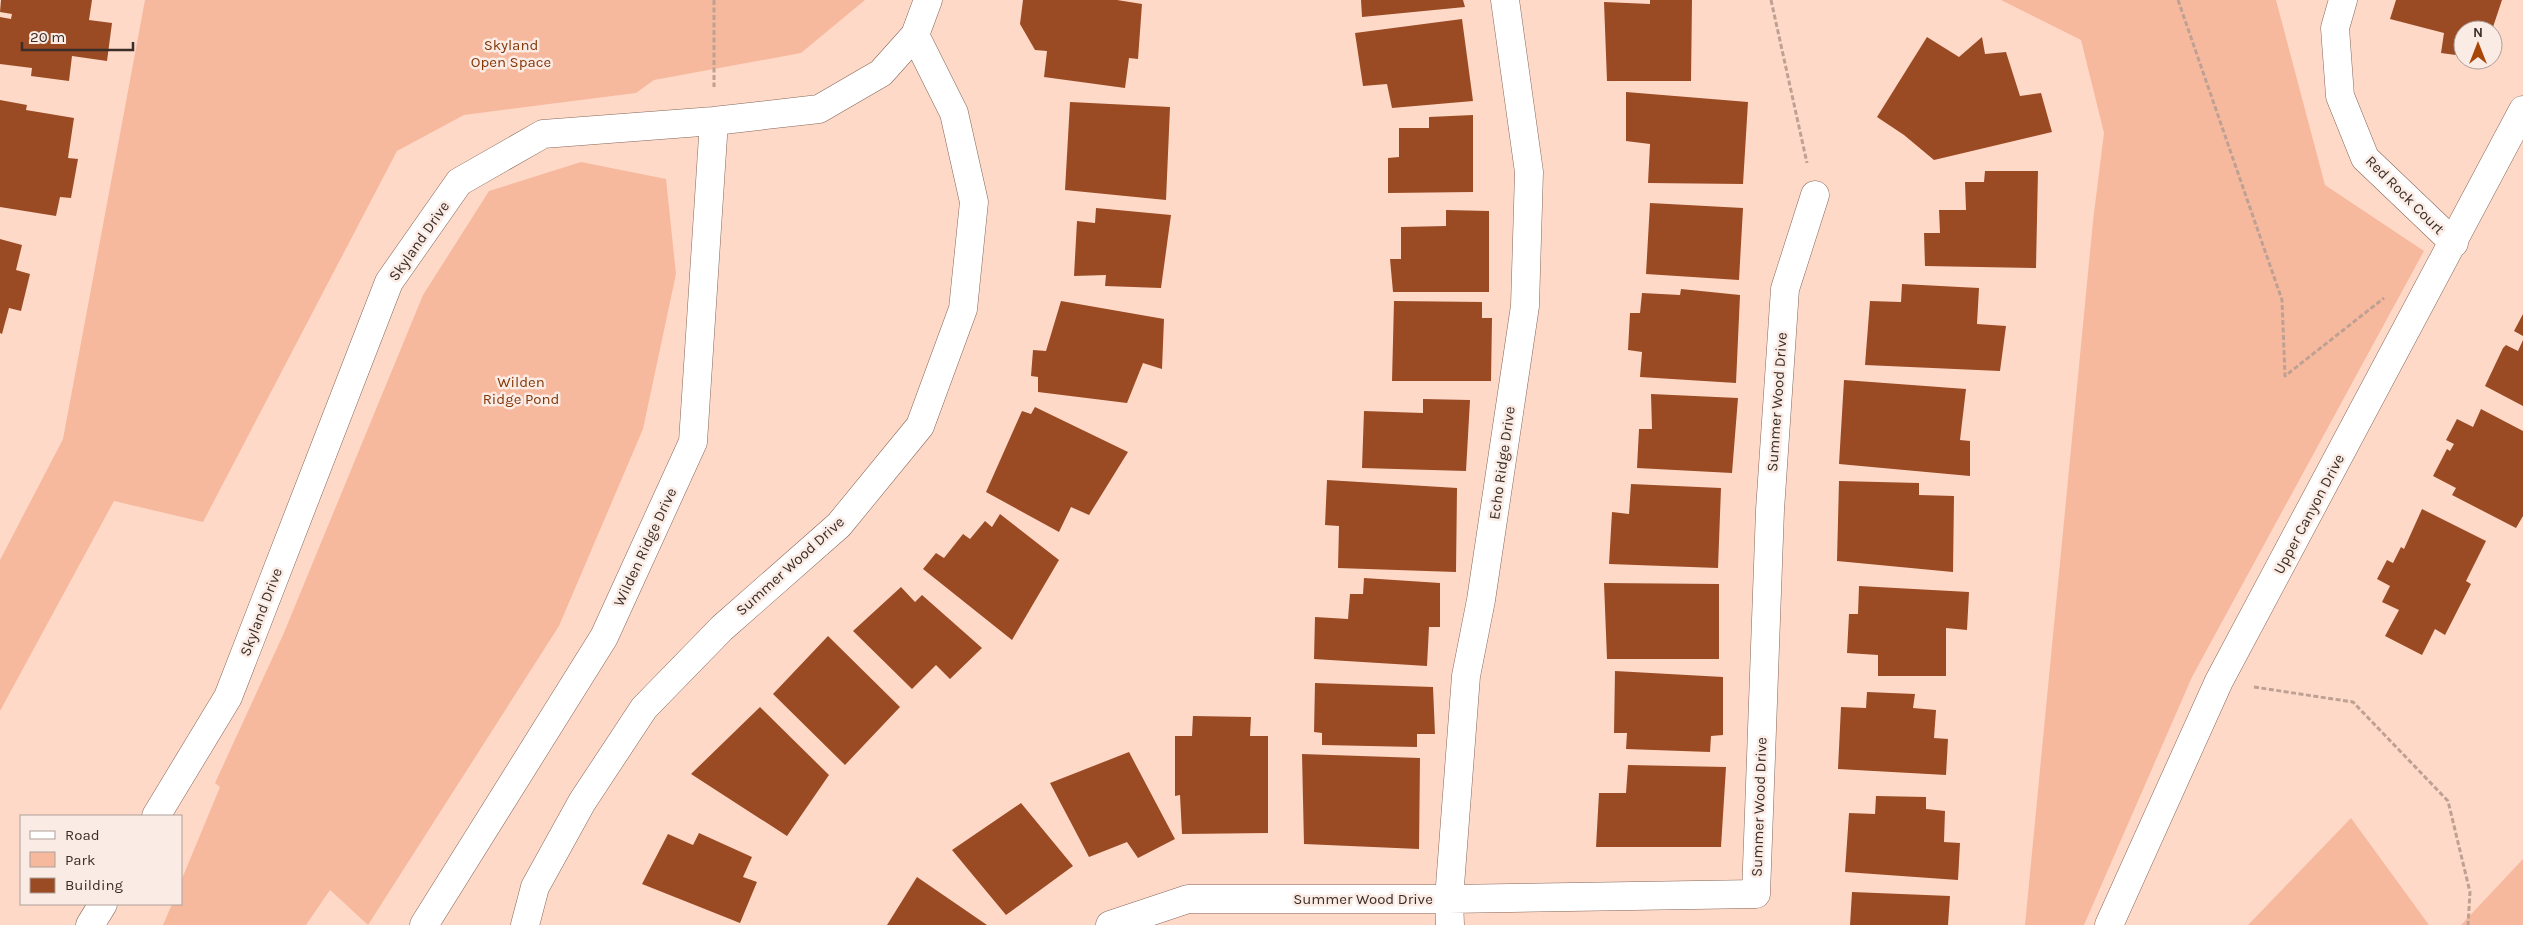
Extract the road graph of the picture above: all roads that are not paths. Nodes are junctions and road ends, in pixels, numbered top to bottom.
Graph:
1 (928, 0) edge
2 (1505, 0) edge
3 (2343, 0) edge
4 (915, 35) junction
5 (2523, 110) edge
6 (714, 121) junction
7 (1815, 195) road end
8 (2454, 242) junction
9 (157, 815) edge
10 (102, 905) edge
11 (1449, 912) edge
12 (90, 925) edge
13 (424, 925) edge
14 (525, 925) edge
15 (1110, 925) edge
16 (2109, 925) edge

1 - 4 street, Skyland Drive
2 - 11 street, Echo Ridge Drive
3 - 8 street, Red Rock Court
4 - 6 street, Skyland Drive
4 - 14 street, Summer Wood Drive
5 - 8 street, Upper Canyon Drive
6 - 9 street, Skyland Drive
6 - 13 street, Wilden Ridge Drive
7 - 11 street, Summer Wood Drive
8 - 16 street, Upper Canyon Drive
10 - 12 street
11 - 15 street, Summer Wood Drive

